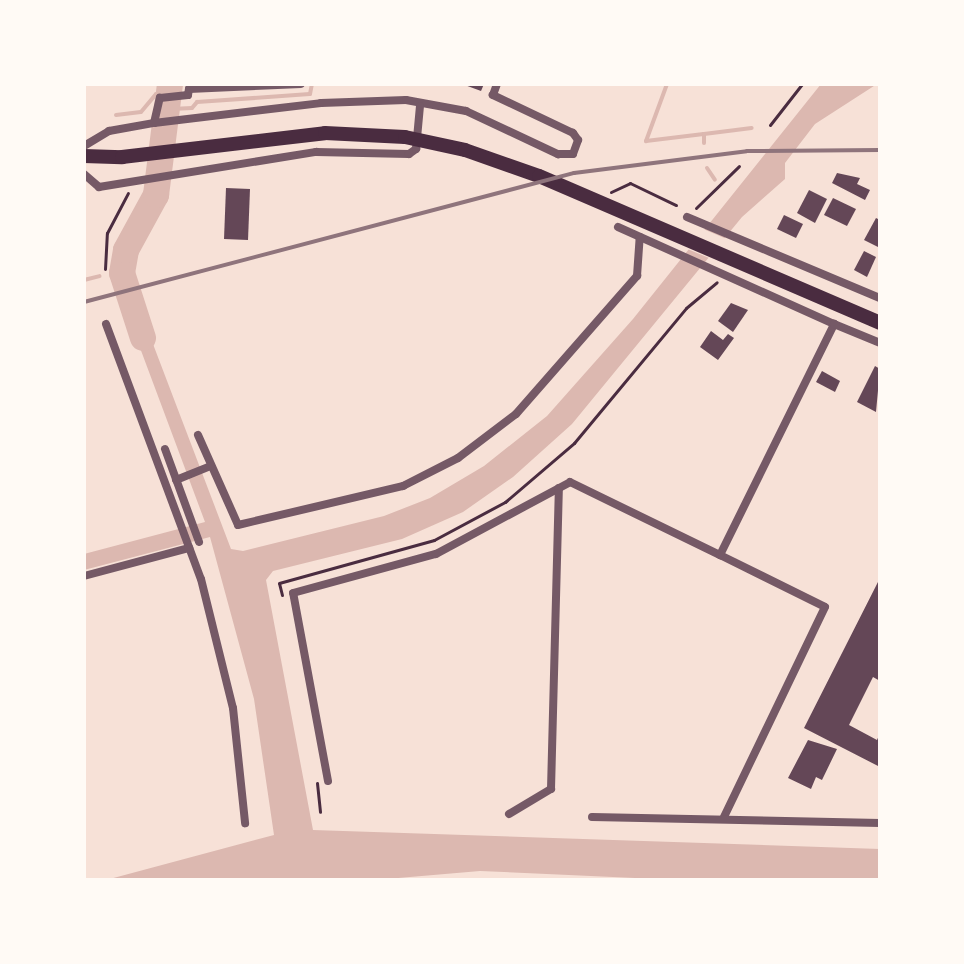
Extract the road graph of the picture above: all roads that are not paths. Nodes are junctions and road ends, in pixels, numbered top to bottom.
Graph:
1 (301, 84) edge
2 (497, 84) edge
3 (420, 106) junction
4 (154, 123) junction
5 (84, 146) edge
6 (84, 156) edge
7 (84, 174) edge
8 (687, 217) road end
9 (618, 227) dead end
10 (640, 237) junction
11 (880, 298) edge
12 (880, 323) edge
13 (106, 324) dead end
14 (834, 324) junction
15 (880, 343) edge
16 (198, 435) dead end
17 (165, 449) dead end
18 (210, 466) junction
19 (176, 480) junction
20 (559, 488) junction
21 (199, 542) dead end
22 (189, 548) junction
23 (720, 555) junction
24 (84, 576) edge
25 (328, 781) dead end
26 (509, 814) dead end
27 (592, 817) dead end
28 (724, 817) junction
29 (245, 823) dead end
30 (880, 823) edge

1 - 4 street
2 - 3 street
3 - 4 street
3 - 7 street
4 - 5 street
6 - 12 highway
8 - 11 street
9 - 10 street
10 - 14 street
10 - 18 street
13 - 22 street
14 - 15 street
14 - 23 street
16 - 18 street
17 - 19 street
18 - 19 street
19 - 21 street
20 - 23 street
20 - 25 street
20 - 26 street
22 - 24 street
22 - 29 street
23 - 28 street
27 - 28 street
28 - 30 street

